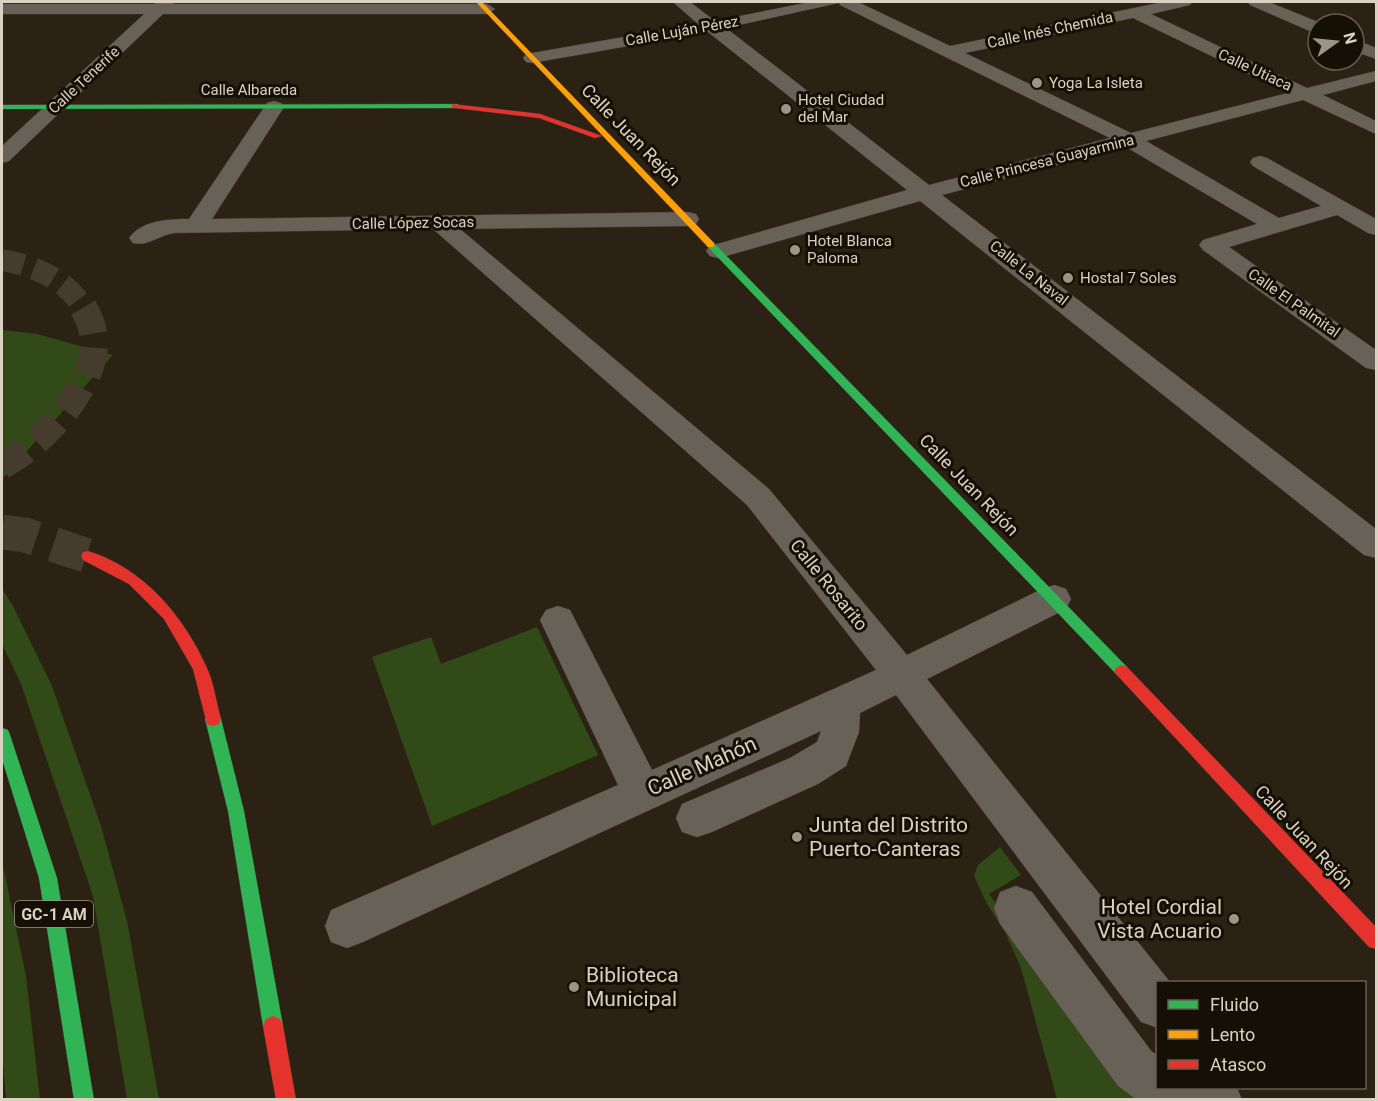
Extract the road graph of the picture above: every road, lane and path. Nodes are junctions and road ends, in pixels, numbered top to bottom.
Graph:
1 (681, 2) edge
2 (832, 2) edge
3 (846, 2) edge
4 (1184, 2) edge
5 (1256, 2) edge
6 (162, 5) edge
7 (483, 5) edge
8 (2, 9) edge
9 (1134, 12) junction
10 (1306, 23) edge
11 (713, 26) junction
12 (951, 51) junction
13 (532, 58) junction
14 (1377, 76) edge
15 (559, 87) junction
16 (1307, 95) junction
17 (2, 107) edge
18 (55, 107) junction
19 (274, 107) junction
20 (496, 109) junction
21 (1377, 128) edge
22 (1129, 140) junction
23 (618, 146) junction
24 (2, 157) edge
25 (1260, 162) dead end
26 (926, 192) junction
27 (1340, 207) junction
28 (688, 219) junction
29 (439, 223) junction
30 (196, 225) junction
31 (1276, 226) junction
32 (1377, 228) edge
33 (141, 238) dead end
34 (718, 251) junction
35 (1377, 362) edge
36 (1363, 521) edge
37 (1377, 546) edge
38 (88, 556) tunnel mouth
39 (1054, 599) junction
40 (558, 620) dead end
41 (901, 674) junction
42 (842, 704) junction
43 (2, 735) edge
44 (643, 793) junction
45 (697, 818) dead end
46 (1016, 908) dead end
47 (347, 926) dead end
48 (1377, 940) edge
49 (1156, 1002) edge
50 (1156, 1083) edge
51 (1165, 1089) edge
52 (84, 1100) edge
53 (286, 1100) edge
54 (1217, 1100) edge

1 - 11 street, Calle La Naval
2 - 11 street, Calle Luján Pérez
3 - 12 street
4 - 9 street, Calle Inés Chemida
5 - 10 street
6 - 7 street
6 - 8 street
6 - 18 street, Calle Tenerife
7 - 13 main road, Calle Juan Rejón
9 - 12 street, Calle Inés Chemida
9 - 16 street, Calle Utiaca
11 - 13 street, Calle Luján Pérez
11 - 26 street, Calle La Naval
12 - 22 street
13 - 15 main road, Calle Juan Rejón
14 - 16 street, Calle Princesa Guayarmina
15 - 20 main road, Calle Albareda
15 - 23 main road, Calle Juan Rejón
16 - 21 street, Calle Utiaca
16 - 22 street, Calle Princesa Guayarmina
17 - 18 main road, Calle Albareda
18 - 19 main road, Calle Albareda
18 - 24 street, Calle Tenerife
19 - 20 main road, Calle Albareda
19 - 30 street
20 - 23 main road, Calle Albareda
22 - 26 street, Calle Princesa Guayarmina
22 - 31 street
23 - 28 main road, Calle Juan Rejón
25 - 27 street
26 - 34 street, Calle Princesa Guayarmina
26 - 36 street, Calle La Naval
27 - 31 street
27 - 32 street
28 - 29 street, Calle López Socas
28 - 34 main road, Calle Juan Rejón
29 - 30 street, Calle López Socas
29 - 41 street, Calle Rosarito
30 - 33 street, Calle López Socas
31 - 35 street, Calle El Palmital
34 - 39 main road, Calle Juan Rejón
36 - 37 street, Calle La Naval
38 - 53 main road
39 - 41 street, Calle Mahón
39 - 48 main road, Calle Juan Rejón
40 - 44 street
41 - 42 street, Calle Mahón
41 - 49 street, Calle Rosarito
42 - 44 street, Calle Mahón
42 - 45 street
43 - 52 main road, GC-1 AM
44 - 47 street, Calle Mahón
46 - 50 street
51 - 54 street

